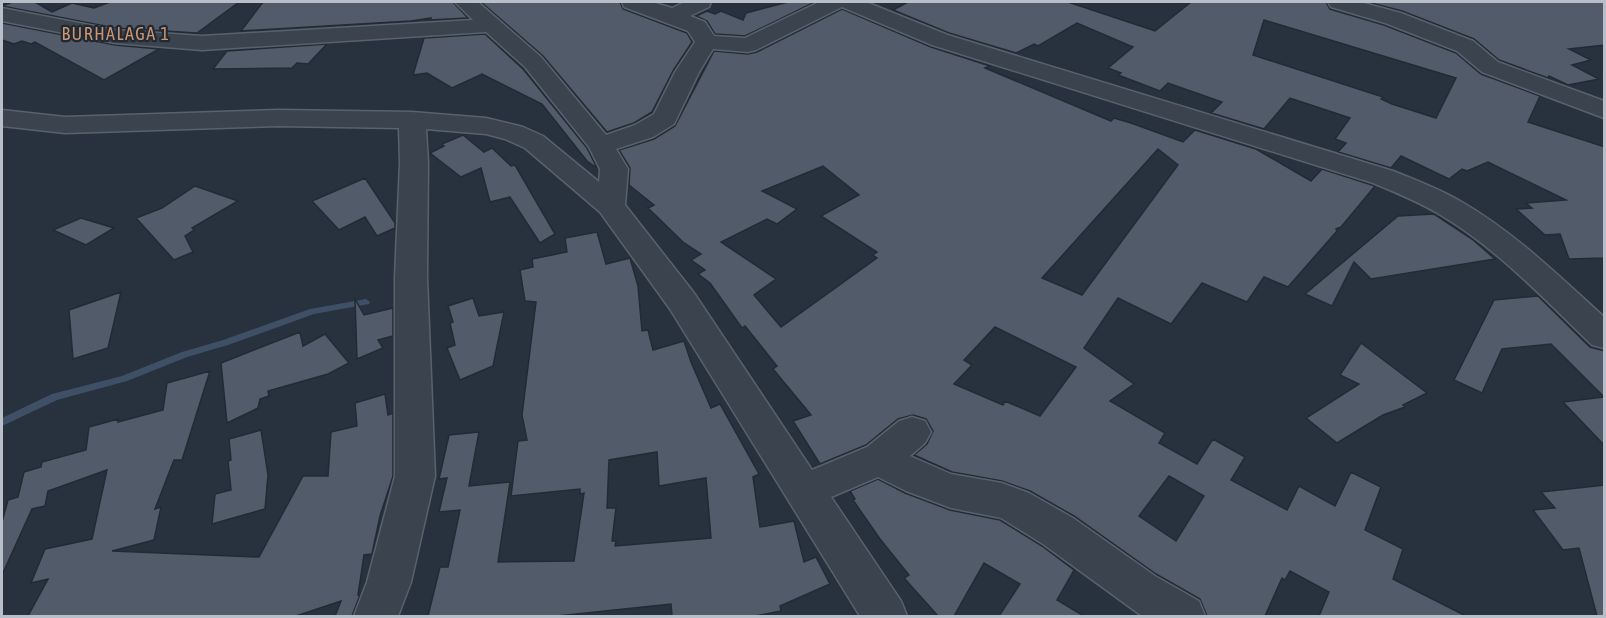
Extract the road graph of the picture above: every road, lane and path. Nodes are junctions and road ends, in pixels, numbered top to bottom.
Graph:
1 (466, 2) edge
2 (632, 2) edge
3 (701, 2) edge
4 (835, 2) edge
5 (849, 2) edge
6 (1340, 2) edge
7 (2, 14) edge
8 (673, 16) junction
9 (490, 25) junction
10 (706, 42) junction
11 (1605, 110) edge
12 (2, 119) edge
13 (412, 120) junction
14 (601, 145) junction
15 (610, 206) junction
16 (1605, 336) edge
17 (912, 432) dead end
18 (881, 458) junction
19 (804, 491) junction
20 (376, 616) edge
21 (885, 616) edge
22 (1183, 616) edge

1 - 9 street
2 - 8 street
3 - 8 street
4 - 10 street
5 - 16 street
6 - 11 street
7 - 9 street
8 - 10 street
9 - 14 street
10 - 14 street
12 - 13 street
13 - 15 street
13 - 20 street
14 - 15 street
15 - 19 street
17 - 18 street
18 - 19 street
18 - 22 street
19 - 21 street

